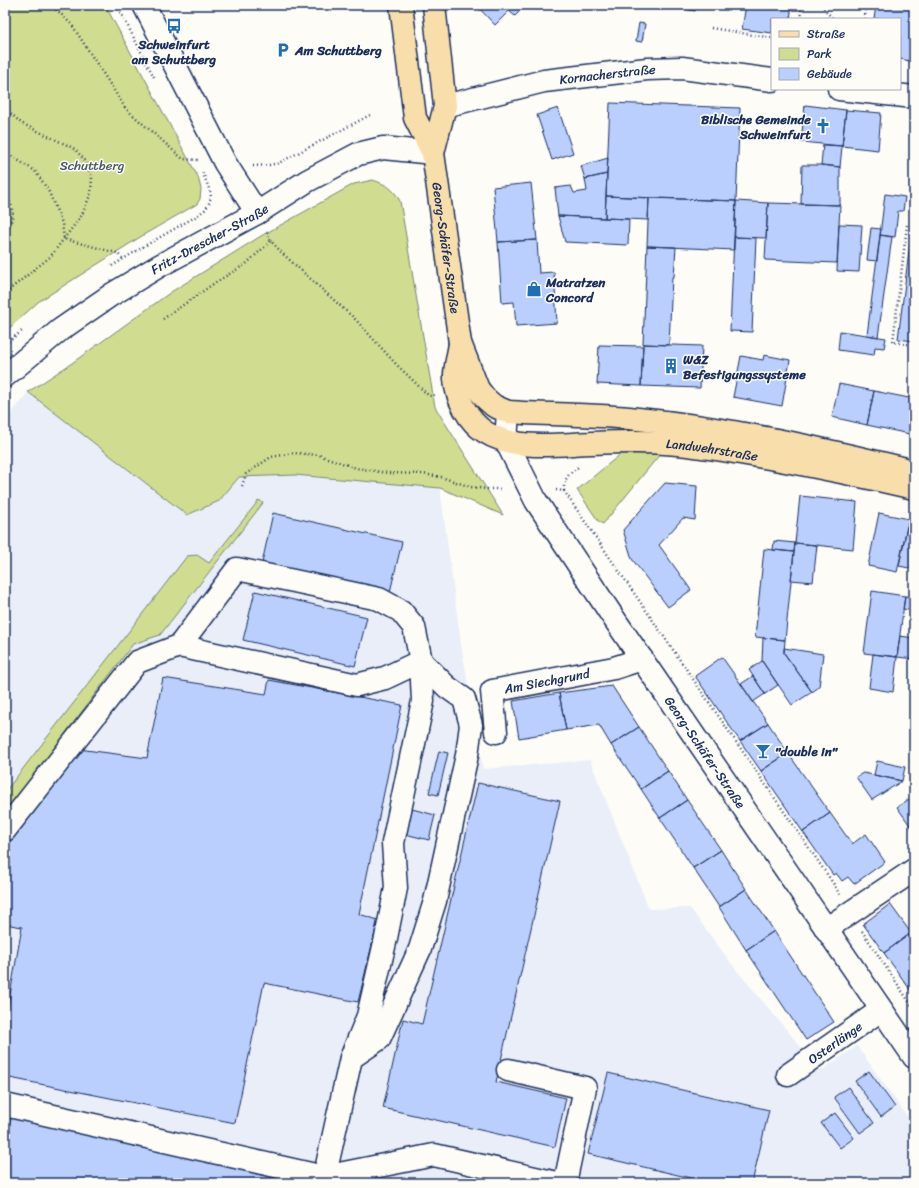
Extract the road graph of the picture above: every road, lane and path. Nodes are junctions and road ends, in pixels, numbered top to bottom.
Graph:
1 (49, 5) edge
2 (117, 5) edge
3 (144, 5) edge
4 (401, 5) edge
5 (434, 5) edge
6 (802, 5) edge
7 (821, 5) edge
8 (866, 5) edge
9 (800, 18) edge
10 (832, 18) edge
11 (865, 18) edge
12 (711, 28) dead end
13 (771, 38) edge
14 (771, 80) edge
15 (157, 83) dead end
16 (849, 90) edge
17 (914, 97) edge
18 (445, 106) junction
19 (5, 108) edge
20 (370, 115) dead end
21 (5, 152) edge
22 (432, 153) junction
23 (194, 154) dead end
24 (198, 160) junction
25 (235, 177) junction
26 (5, 190) edge
27 (210, 191) junction
28 (261, 220) junction
29 (907, 225) dead end
30 (5, 234) edge
31 (64, 239) junction
32 (271, 241) junction
33 (123, 259) junction
34 (106, 270) dead end
35 (5, 290) edge
36 (163, 319) dead end
37 (22, 330) dead end
38 (460, 343) junction
39 (5, 344) edge
40 (914, 345) edge
41 (5, 376) edge
42 (436, 395) dead end
43 (508, 412) junction
44 (506, 441) junction
45 (914, 471) edge
46 (242, 486) dead end
47 (528, 486) junction
48 (914, 488) edge
49 (500, 489) dead end
50 (179, 646) junction
51 (642, 659) junction
52 (421, 661) junction
53 (496, 732) dead end
54 (5, 830) edge
55 (914, 870) edge
56 (850, 913) junction
57 (826, 929) junction
58 (914, 1009) edge
59 (881, 1010) junction
60 (914, 1057) edge
61 (351, 1058) junction
62 (508, 1070) dead end
63 (788, 1075) dead end
64 (5, 1105) edge
65 (323, 1180) edge
66 (557, 1183) edge
67 (564, 1183) edge

1 - 24 path
2 - 15 path
3 - 25 street
4 - 22 main road, Georg-Schäfer-Straße
5 - 18 main road, Georg-Schäfer-Straße
6 - 9 path
7 - 10 path
8 - 11 path
12 - 13 path
14 - 18 street, Kornacherstraße
16 - 17 street
18 - 22 main road, Georg-Schäfer-Straße
19 - 31 path
20 - 25 path
21 - 31 path
22 - 28 street, Fritz-Drescher-Straße
22 - 38 main road, Georg-Schäfer-Straße
23 - 24 path
24 - 27 path
25 - 27 path
25 - 28 street
26 - 30 path
27 - 33 path
28 - 32 path
28 - 41 street, Fritz-Drescher-Straße
29 - 40 path
31 - 33 path
31 - 35 path
32 - 36 path
32 - 42 path
33 - 34 path
37 - 39 path
38 - 43 main road, Georg-Schäfer-Straße
38 - 44 main road, Georg-Schäfer-Straße
43 - 44 street, Georg-Schäfer-Straße
43 - 45 main road, Landwehrstraße
44 - 47 street, Georg-Schäfer-Straße
44 - 48 main road, Landwehrstraße
46 - 49 path
47 - 51 street, Georg-Schäfer-Straße
47 - 56 path
50 - 52 street
50 - 52 street
50 - 54 street
51 - 53 street, Am Siechgrund
51 - 57 street, Georg-Schäfer-Straße
52 - 61 street
52 - 61 street
55 - 56 street
56 - 57 street
56 - 58 path
57 - 59 street, Georg-Schäfer-Straße
59 - 60 street, Georg-Schäfer-Straße
59 - 63 street, Osterlänge
61 - 65 street
62 - 67 street
64 - 65 street
65 - 66 street

